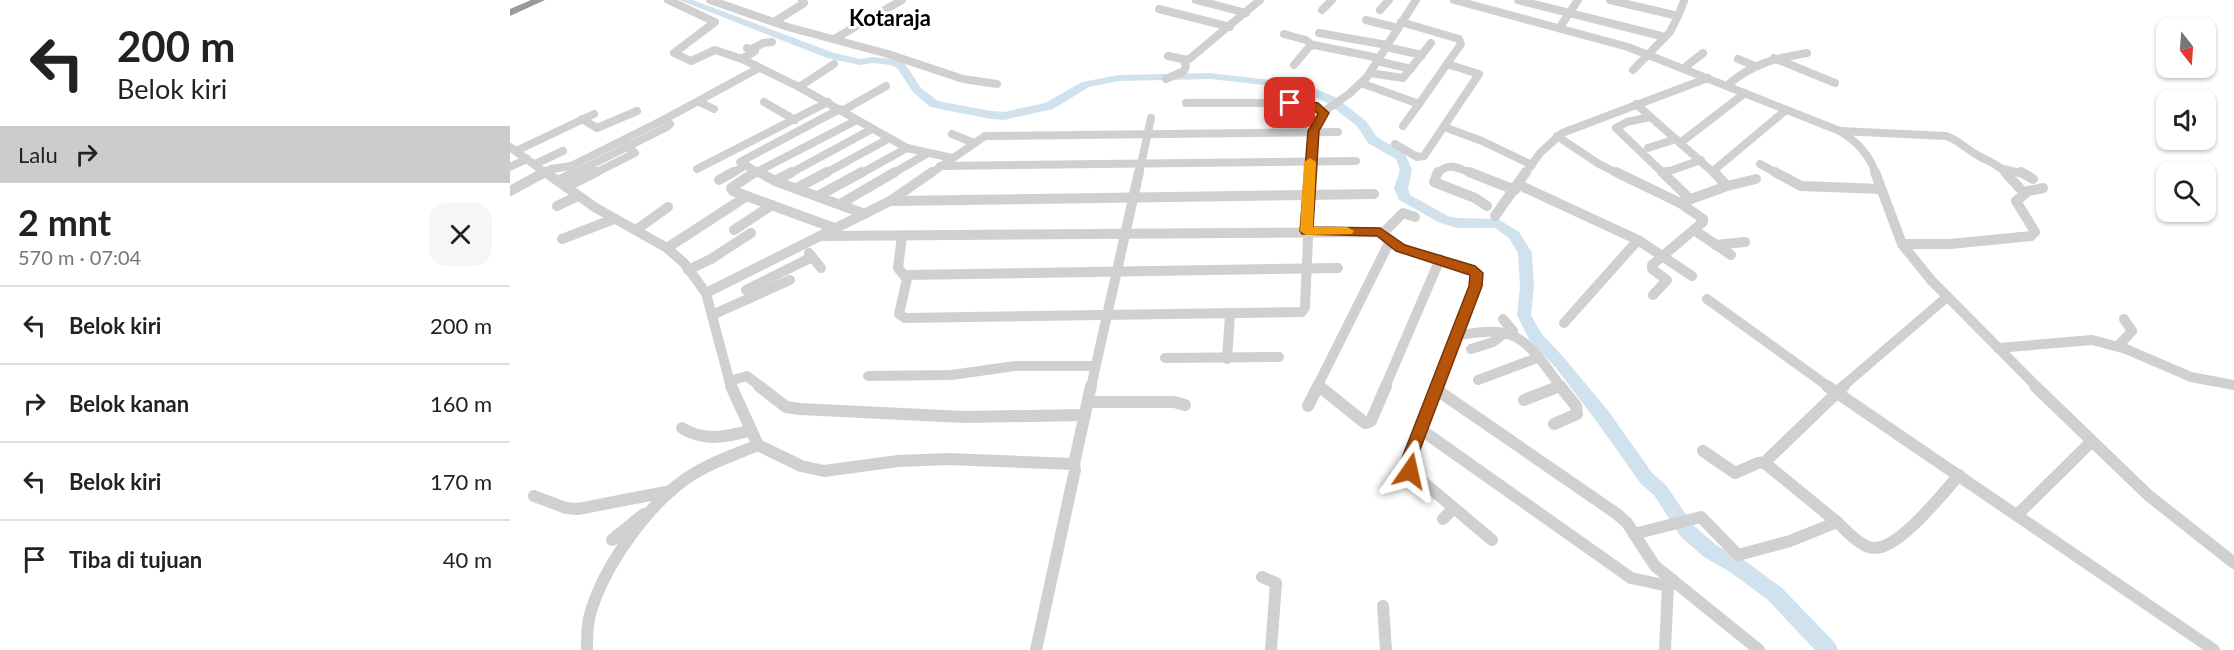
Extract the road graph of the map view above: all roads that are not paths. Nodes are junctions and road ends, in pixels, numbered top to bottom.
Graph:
1 (531, 0) edge
2 (540, 0) edge
3 (668, 0) edge
4 (710, 0) edge
5 (739, 0) edge
6 (801, 0) edge
7 (902, 0) edge
8 (1196, 0) edge
9 (1260, 0) edge
10 (1332, 0) edge
11 (1389, 0) edge
12 (1416, 0) edge
13 (1454, 0) edge
14 (1518, 0) edge
15 (1578, 0) edge
16 (1610, 0) edge
17 (1684, 1) edge
18 (1471, 2) edge
19 (729, 6) junction
20 (1159, 9) dead end
21 (1322, 10) dead end
22 (1380, 10) dead end
23 (510, 11) edge
24 (1246, 13) junction
25 (1569, 13) junction
26 (1678, 16) junction
27 (1366, 20) dead end
28 (774, 22) junction
29 (1400, 25) junction
30 (1230, 27) junction
31 (1560, 27) junction
32 (1319, 33) dead end
33 (1284, 34) dead end
34 (1665, 37) junction
35 (834, 39) junction
36 (772, 42) dead end
37 (1431, 44) dead end
38 (1312, 45) junction
39 (1386, 46) junction
40 (1703, 53) dead end
41 (1807, 53) dead end
42 (1650, 54) junction
43 (1422, 55) junction
44 (1168, 56) dead end
45 (1774, 58) junction
46 (742, 59) junction
47 (1738, 59) dead end
48 (1378, 60) junction
49 (1184, 61) junction
50 (834, 63) dead end
51 (1447, 64) junction
52 (1294, 65) dead end
53 (1755, 66) junction
54 (759, 68) junction
55 (1684, 68) junction
56 (1411, 69) junction
57 (1634, 70) dead end
58 (1370, 73) junction
59 (1708, 78) junction
60 (1166, 79) dead end
61 (1361, 83) junction
62 (1834, 83) dead end
63 (997, 84) dead end
64 (886, 86) dead end
65 (1727, 86) junction
66 (799, 87) junction
67 (1745, 93) junction
68 (699, 102) junction
69 (764, 102) dead end
70 (828, 102) junction
71 (1186, 103) dead end
72 (1419, 104) junction
73 (1636, 104) junction
74 (714, 110) dead end
75 (841, 110) junction
76 (1786, 110) junction
77 (637, 111) dead end
78 (1325, 112) junction
79 (594, 114) dead end
80 (1650, 117) junction
81 (1152, 118) dead end
82 (582, 119) junction
83 (664, 119) junction
84 (795, 120) junction
85 (857, 120) junction
86 (1403, 126) dead end
87 (1444, 128) junction
88 (872, 129) junction
89 (1314, 131) junction
90 (1840, 131) junction
91 (1338, 132) dead end
92 (952, 134) dead end
93 (1148, 134) junction
94 (1557, 136) junction
95 (888, 139) junction
96 (1678, 141) junction
97 (974, 143) junction
98 (1395, 144) dead end
99 (907, 148) junction
100 (1648, 148) dead end
101 (513, 149) edge
102 (563, 150) dead end
103 (928, 153) junction
104 (952, 158) junction
105 (1701, 160) junction
106 (1356, 161) dead end
107 (531, 162) junction
108 (1310, 162) junction
109 (1142, 164) junction
110 (1760, 164) dead end
111 (746, 165) junction
112 (1532, 165) junction
113 (940, 166) junction
114 (510, 167) edge
115 (2003, 168) junction
116 (697, 169) dead end
117 (755, 171) junction
118 (1713, 171) junction
119 (546, 172) junction
120 (1664, 173) junction
121 (1756, 179) dead end
122 (2033, 179) dead end
123 (719, 180) dead end
124 (775, 181) junction
125 (562, 184) junction
126 (1727, 186) junction
127 (1517, 187) junction
128 (797, 188) junction
129 (2043, 188) dead end
130 (1880, 189) junction
131 (510, 191) edge
132 (2024, 192) junction
133 (1374, 194) dead end
134 (1309, 195) junction
135 (578, 196) junction
136 (747, 196) junction
137 (818, 196) junction
138 (1135, 198) junction
139 (890, 201) junction
140 (1685, 201) junction
141 (840, 204) junction
142 (772, 205) junction
143 (558, 206) dead end
144 (1487, 206) dead end
145 (668, 207) dead end
146 (865, 214) junction
147 (1495, 216) dead end
148 (1415, 217) dead end
149 (614, 219) junction
150 (837, 229) junction
151 (636, 230) junction
152 (734, 230) dead end
153 (1694, 230) junction
154 (1306, 231) junction
155 (751, 234) dead end
156 (1126, 234) junction
157 (823, 236) junction
158 (902, 236) junction
159 (1386, 238) junction
160 (562, 239) dead end
161 (1638, 240) junction
162 (1745, 242) dead end
163 (1902, 244) junction
164 (1716, 245) junction
165 (803, 246) junction
166 (667, 248) junction
167 (1731, 255) dead end
168 (812, 257) junction
169 (1663, 257) junction
170 (1440, 259) junction
171 (821, 268) dead end
172 (1338, 268) dead end
173 (1306, 269) junction
174 (688, 270) junction
175 (1117, 273) junction
176 (904, 275) junction
177 (1692, 276) dead end
178 (790, 280) dead end
179 (746, 290) dead end
180 (706, 293) junction
181 (1653, 294) dead end
182 (1947, 297) junction
183 (1707, 299) dead end
184 (1230, 314) junction
185 (712, 315) junction
186 (1106, 316) junction
187 (1503, 319) dead end
188 (2124, 319) dead end
189 (1564, 323) dead end
190 (1456, 334) junction
191 (1508, 334) junction
192 (2118, 346) junction
193 (1998, 348) junction
194 (1471, 349) dead end
195 (1279, 357) dead end
196 (1165, 358) dead end
197 (1537, 358) junction
198 (1227, 359) junction
199 (1095, 366) junction
200 (868, 376) dead end
201 (1478, 380) dead end
202 (729, 381) junction
203 (2234, 385) edge
204 (1319, 386) junction
205 (1560, 386) junction
206 (1437, 390) junction
207 (1836, 392) junction
208 (1524, 400) dead end
209 (1088, 402) junction
210 (1185, 405) dead end
211 (1308, 406) dead end
212 (1085, 416) junction
213 (1554, 424) dead end
214 (682, 428) dead end
215 (1420, 429) junction
216 (751, 430) junction
217 (2091, 442) junction
218 (758, 445) junction
219 (1704, 451) dead end
220 (1767, 462) junction
221 (1074, 464) junction
222 (1959, 475) junction
223 (671, 491) junction
224 (534, 496) dead end
225 (658, 503) junction
226 (1453, 509) junction
227 (2017, 515) junction
228 (1443, 519) dead end
229 (1837, 522) junction
230 (1634, 534) junction
231 (612, 540) dead end
232 (1492, 540) dead end
233 (2234, 563) edge
234 (1262, 577) dead end
235 (1671, 583) junction
236 (1383, 606) dead end
237 (587, 650) edge
238 (1036, 650) edge
239 (1271, 650) edge
240 (1386, 650) edge
241 (1665, 650) edge
242 (1759, 650) edge
243 (2214, 650) edge

1 - 23 highway
2 - 23 highway
3 - 46 street
4 - 19 street
5 - 19 street
6 - 28 street
7 - 35 street
8 - 24 street
9 - 24 street
10 - 21 street
11 - 22 street
12 - 29 street
13 - 18 street
14 - 25 street
15 - 25 street
16 - 26 street
17 - 26 street
18 - 31 street
19 - 28 street
20 - 30 street
24 - 30 street
25 - 31 street
25 - 34 street
26 - 34 street
27 - 29 street
28 - 35 street
29 - 39 street
29 - 51 street
30 - 49 street
31 - 42 street
32 - 39 street
33 - 38 street
34 - 42 street
35 - 63 street
36 - 46 street
37 - 43 street
38 - 48 street
38 - 52 street
39 - 43 street
39 - 48 street
40 - 55 street
41 - 45 street
42 - 55 street
42 - 57 street
43 - 56 street
44 - 49 street
45 - 53 street
45 - 62 street
46 - 54 street
47 - 53 street
48 - 56 street
48 - 58 street
49 - 60 street
50 - 66 street
51 - 72 street
51 - 87 street
53 - 65 street
54 - 66 street
54 - 68 street
55 - 59 street
56 - 58 street
58 - 61 street
59 - 65 street
59 - 73 street
61 - 72 street
61 - 78 street
64 - 75 street
65 - 67 street
66 - 70 street
67 - 76 street
67 - 96 street
68 - 74 street
68 - 83 street
69 - 84 street
70 - 75 street
70 - 84 street
71 - 78 street
72 - 86 street
73 - 80 street
73 - 94 street
75 - 85 street
75 - 111 street
76 - 90 street
76 - 118 street
77 - 82 street
78 - 89 street
79 - 82 street
80 - 96 street
80 - 120 street
81 - 93 street
82 - 101 street
83 - 119 street
83 - 125 street
84 - 116 street
85 - 88 street
85 - 117 street
87 - 98 street
87 - 112 street
88 - 95 street
88 - 124 street
89 - 91 street
89 - 93 street
89 - 108 street
90 - 115 street
90 - 130 street
92 - 97 street
93 - 97 street
93 - 109 street
94 - 112 street
94 - 140 street
95 - 99 street
95 - 128 street
96 - 100 street
96 - 105 street
97 - 104 street
99 - 103 street
99 - 137 street
101 - 107 street
102 - 107 street
103 - 104 street
103 - 141 street
104 - 113 street
105 - 118 street
105 - 120 street
106 - 108 street
107 - 114 street
107 - 119 street
108 - 109 street
108 - 134 street
109 - 113 street
109 - 138 street
110 - 130 street
111 - 117 street
111 - 123 street
112 - 127 street
113 - 139 street
115 - 122 street
115 - 132 street
117 - 124 street
117 - 136 street
118 - 126 street
119 - 125 street
119 - 131 street
120 - 140 street
121 - 126 street
124 - 128 street
125 - 135 street
126 - 140 street
127 - 144 street
127 - 147 street
127 - 161 street
128 - 137 street
129 - 132 street
130 - 163 street
132 - 163 street
133 - 134 street
134 - 138 street
134 - 154 street
135 - 143 street
135 - 149 street
136 - 142 street
136 - 166 street
137 - 141 street
138 - 139 street
138 - 156 street
139 - 146 street
140 - 153 street
141 - 146 street
142 - 150 street
142 - 152 street
145 - 151 street
146 - 150 street
148 - 159 street
149 - 151 street
149 - 160 street
150 - 157 street
151 - 166 street
153 - 164 street
153 - 169 street
154 - 156 street
154 - 159 street
154 - 173 street
155 - 174 street
156 - 158 street
156 - 175 street
157 - 158 street
157 - 165 street
158 - 176 street
159 - 170 street
159 - 204 street
161 - 169 street
161 - 189 street
162 - 164 street
163 - 182 street
164 - 167 street
165 - 168 street
165 - 180 street
166 - 174 street
168 - 171 street
168 - 179 street
169 - 177 street
169 - 181 street
170 - 190 street
170 - 204 street
172 - 173 street
173 - 175 street
173 - 184 street
174 - 180 street
175 - 176 street
175 - 186 street
176 - 186 street
178 - 185 street
180 - 185 street
182 - 193 street
182 - 207 street
183 - 207 street
184 - 186 street
184 - 198 street
185 - 202 street
186 - 199 street
187 - 191 street
188 - 192 street
190 - 191 street
190 - 206 street
191 - 194 street
191 - 197 street
192 - 193 street
192 - 203 street
193 - 217 street
195 - 198 street
196 - 198 street
197 - 201 street
197 - 205 street
199 - 200 street
199 - 209 street
202 - 212 street
202 - 216 street
204 - 211 street
205 - 208 street
205 - 213 street
206 - 215 street
206 - 230 street
207 - 220 street
207 - 222 street
209 - 210 street
209 - 212 street
212 - 221 street
214 - 216 street
215 - 226 street
215 - 235 street
216 - 218 street
217 - 227 street
217 - 233 street
218 - 221 street
218 - 223 street
219 - 220 street
220 - 229 street
221 - 238 street
222 - 227 street
222 - 229 street
223 - 224 street
223 - 225 street
225 - 231 street
225 - 237 street
226 - 228 street
226 - 232 street
227 - 243 street
229 - 230 street
230 - 235 street
234 - 239 street
235 - 241 street
235 - 242 street
236 - 240 street

